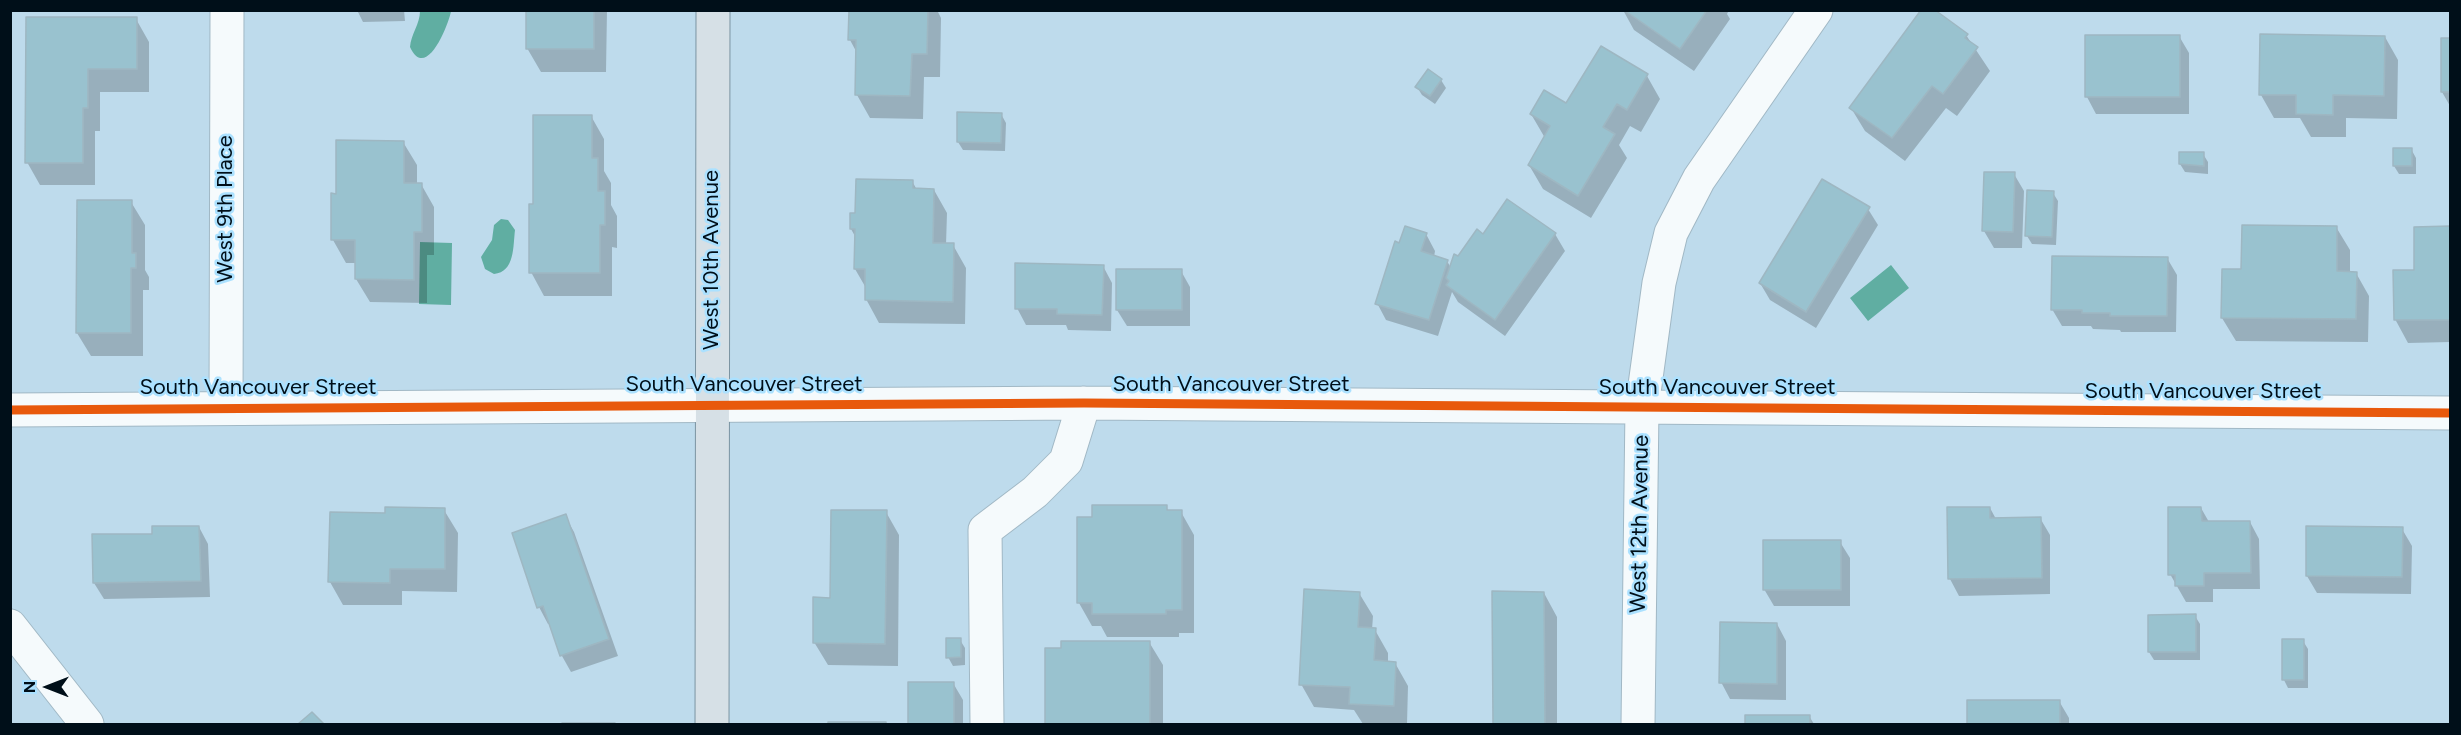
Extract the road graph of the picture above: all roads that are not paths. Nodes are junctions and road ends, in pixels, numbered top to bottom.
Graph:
1 (226, 10) edge
2 (712, 10) edge
3 (1816, 10) edge
4 (1084, 403) junction
5 (712, 404) junction
6 (1642, 407) junction
7 (226, 408) junction
8 (10, 410) edge
9 (2451, 413) edge
10 (10, 626) edge
11 (87, 724) edge
12 (712, 724) edge
13 (987, 724) edge
14 (1638, 724) edge

1 - 7 street, West 9th Place
2 - 5 main road, West 10th Avenue
3 - 6 street, West 12th Avenue
4 - 5 street, South Vancouver Street
4 - 6 street, South Vancouver Street
4 - 13 street
5 - 7 street, South Vancouver Street
5 - 12 main road, West 10th Avenue
6 - 9 street, South Vancouver Street
6 - 14 street, West 12th Avenue
7 - 8 street, South Vancouver Street
10 - 11 street

